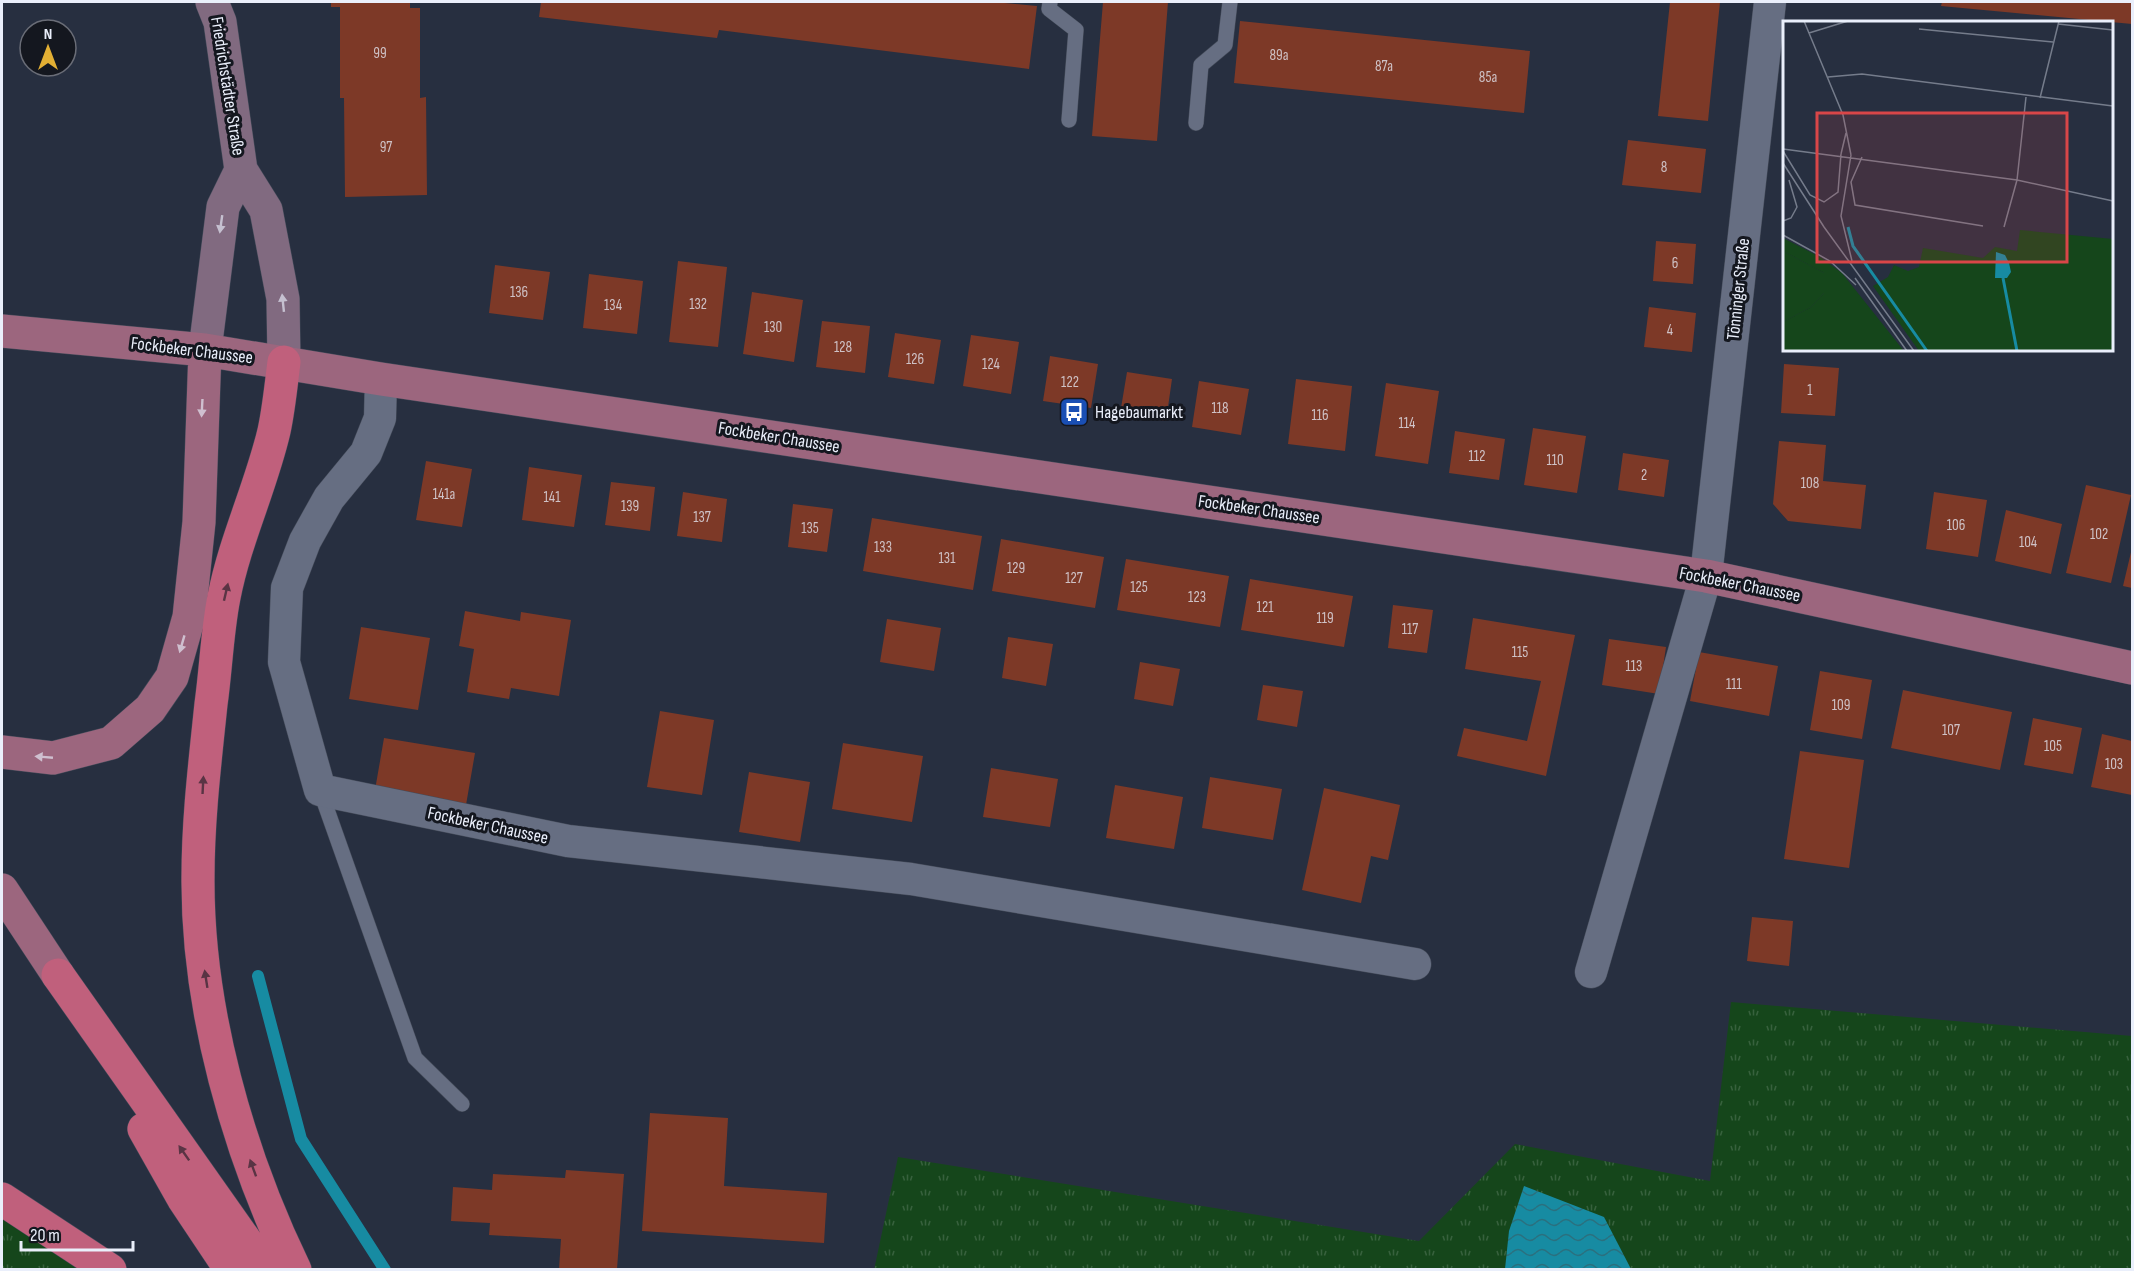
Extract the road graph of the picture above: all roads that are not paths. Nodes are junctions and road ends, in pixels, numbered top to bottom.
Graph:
1 (212, 2) edge
2 (1050, 2) edge
3 (1230, 2) edge
4 (1770, 2) edge
5 (1069, 120) dead end
6 (1196, 123) dead end
7 (242, 170) junction
8 (2, 331) edge
9 (205, 350) junction
10 (284, 362) junction
11 (381, 379) junction
12 (1706, 576) junction
13 (2133, 668) edge
14 (2, 752) edge
15 (320, 790) junction
16 (2, 890) edge
17 (1415, 964) dead end
18 (1591, 972) dead end
19 (58, 975) junction
20 (462, 1104) dead end
21 (2, 1199) edge
22 (110, 1269) edge
23 (231, 1269) edge
24 (266, 1269) edge
25 (295, 1269) edge

1 - 7 street, Friedrichstädter Straße
2 - 5 lane
3 - 6 lane
4 - 12 street, Tönninger Straße
7 -> 9 street, Friedrichstädter Straße
10 -> 7 street, Friedrichstädter Straße
8 - 9 main road, Fockbeker Chaussee
9 - 10 main road, Fockbeker Chaussee
9 -> 14 main road
10 - 11 main road, Fockbeker Chaussee
25 -> 10 highway
11 - 12 main road, Fockbeker Chaussee
11 - 15 street
12 - 13 main road, Fockbeker Chaussee
12 - 18 street, Tönninger Straße
15 - 17 street, Fockbeker Chaussee
15 - 20 lane
16 - 19 main road
19 - 23 highway
24 -> 19 highway
21 - 22 highway

